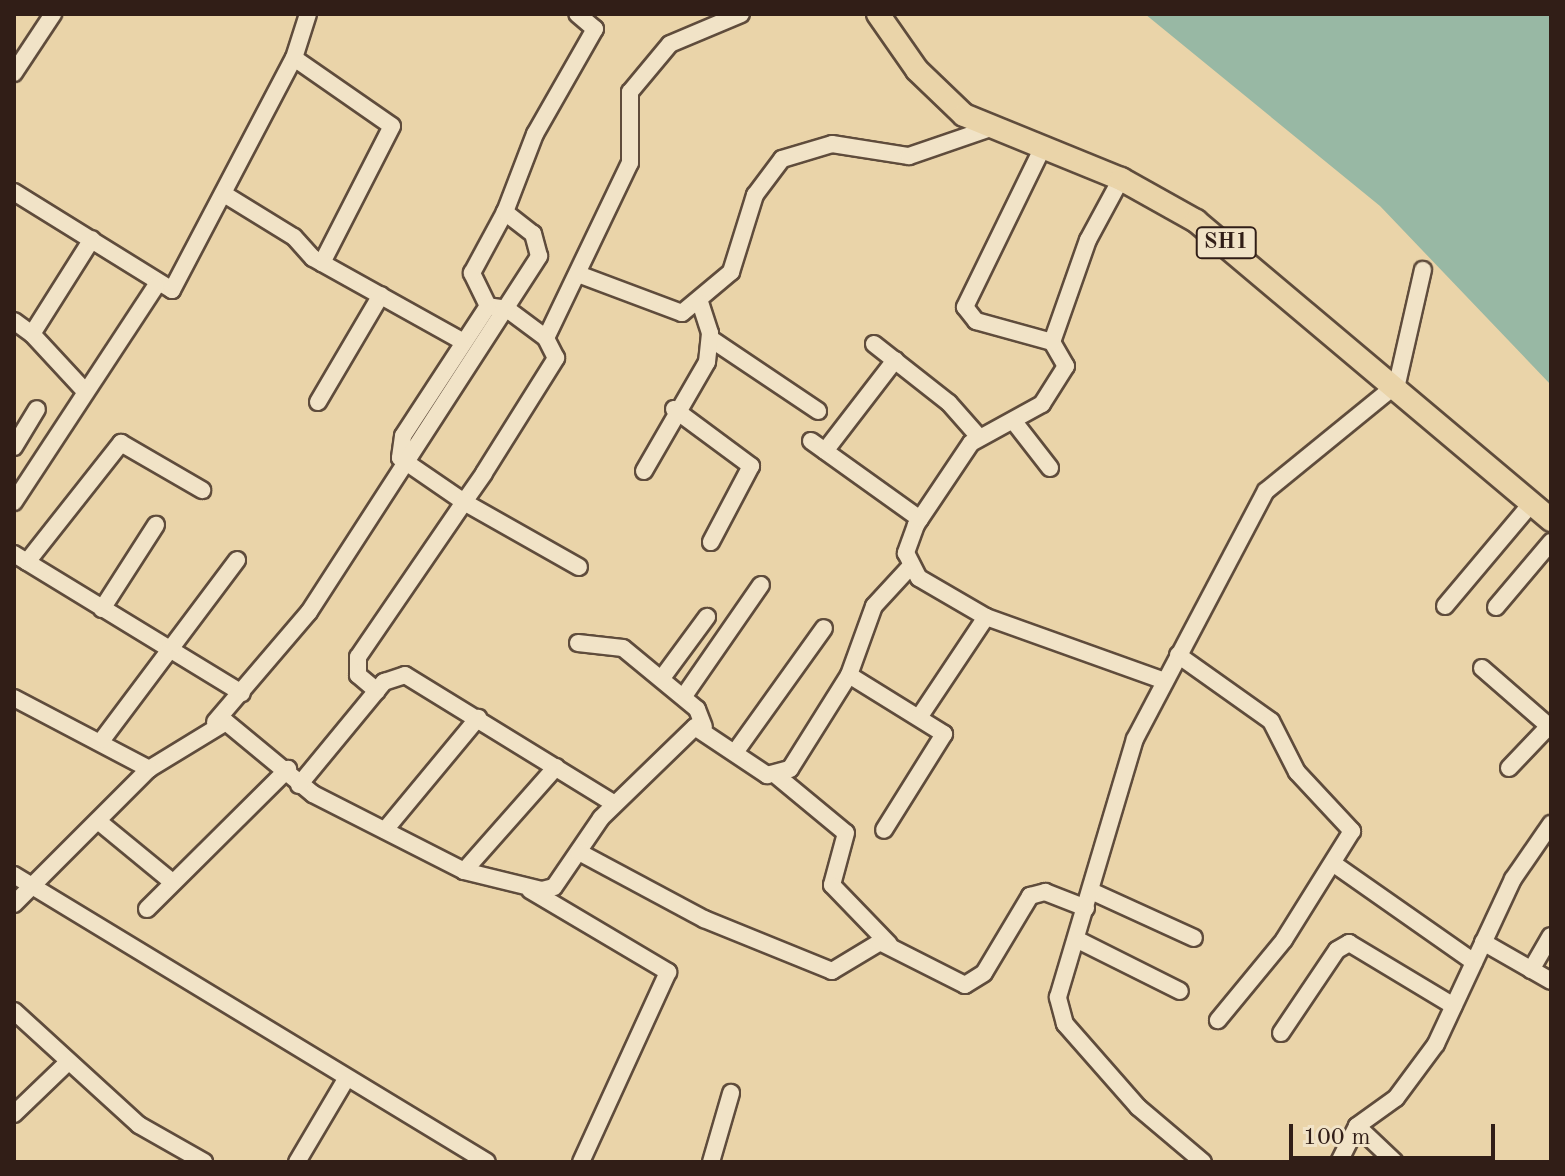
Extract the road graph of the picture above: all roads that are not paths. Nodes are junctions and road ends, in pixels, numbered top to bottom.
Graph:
1 (53, 14) edge
2 (577, 14) edge
3 (741, 14) edge
4 (878, 14) edge
5 (303, 16) edge
6 (294, 58) junction
7 (15, 69) edge
8 (988, 129) junction
9 (1042, 149) junction
10 (1121, 179) junction
11 (14, 192) edge
12 (224, 194) junction
13 (505, 212) junction
14 (92, 239) junction
15 (322, 263) junction
16 (1423, 270) dead end
17 (578, 274) junction
18 (156, 286) junction
19 (381, 295) junction
20 (700, 303) junction
21 (488, 306) junction
22 (507, 309) junction
23 (14, 321) edge
24 (32, 334) junction
25 (546, 338) junction
26 (711, 339) junction
27 (462, 341) junction
28 (1052, 342) junction
29 (874, 344) dead end
30 (895, 360) junction
31 (1397, 384) junction
32 (83, 389) junction
33 (318, 402) dead end
34 (37, 409) dead end
35 (674, 409) junction
36 (818, 411) dead end
37 (1015, 423) junction
38 (979, 437) junction
39 (14, 447) edge
40 (407, 464) junction
41 (1050, 468) dead end
42 (644, 471) dead end
43 (202, 490) dead end
44 (14, 502) edge
45 (464, 502) junction
46 (1531, 504) junction
47 (920, 519) junction
48 (1551, 520) edge
49 (156, 525) dead end
50 (711, 542) dead end
51 (1551, 542) edge
52 (20, 558) edge
53 (237, 560) dead end
54 (579, 567) dead end
55 (910, 567) junction
56 (761, 585) dead end
57 (1445, 606) dead end
58 (1496, 607) dead end
59 (102, 609) junction
60 (707, 617) dead end
61 (986, 617) junction
62 (824, 628) dead end
63 (578, 643) dead end
64 (173, 651) junction
65 (1178, 655) junction
66 (1482, 668) dead end
67 (849, 675) junction
68 (662, 678) junction
69 (1165, 681) junction
70 (377, 691) junction
71 (242, 693) junction
72 (684, 696) junction
73 (14, 698) edge
74 (920, 716) junction
75 (478, 718) junction
76 (215, 722) junction
77 (704, 727) junction
78 (1550, 727) edge
79 (102, 740) junction
80 (736, 751) junction
81 (556, 767) junction
82 (1509, 768) dead end
83 (149, 769) junction
84 (288, 769) junction
85 (777, 776) junction
86 (299, 785) junction
87 (615, 804) junction
88 (98, 821) junction
89 (1551, 824) edge
90 (385, 830) junction
91 (884, 830) dead end
92 (579, 852) junction
93 (1334, 864) junction
94 (464, 871) junction
95 (14, 875) edge
96 (171, 881) junction
97 (34, 884) junction
98 (530, 890) junction
99 (1091, 891) junction
100 (14, 904) edge
101 (1086, 908) junction
102 (147, 909) dead end
103 (1551, 936) edge
104 (1194, 938) dead end
105 (1076, 939) junction
106 (1483, 942) junction
107 (889, 944) junction
108 (1474, 962) junction
109 (1531, 970) junction
110 (1551, 981) edge
111 (1180, 991) dead end
112 (1454, 1006) junction
113 (14, 1011) edge
114 (1218, 1020) dead end
115 (1281, 1033) dead end
116 (67, 1063) junction
117 (346, 1079) junction
118 (731, 1093) dead end
119 (14, 1114) edge
120 (1357, 1126) junction
121 (1195, 1160) edge
122 (204, 1162) edge
123 (297, 1162) edge
124 (487, 1162) edge
125 (581, 1162) edge
126 (711, 1162) edge
127 (1339, 1162) edge
128 (1395, 1162) edge

1 - 7 street
2 - 13 street
3 - 17 street
4 - 8 main road, SH1
5 - 6 street
6 - 12 street
6 - 15 street
8 - 9 main road, SH1
8 - 20 street
9 - 10 main road, SH1
9 - 28 street
10 - 28 street
10 - 31 main road, SH1
11 - 14 street
12 - 15 street
12 - 18 street
13 - 21 street
13 - 22 street
14 - 18 street
14 - 24 street
15 - 19 street
16 - 31 street
17 - 20 street
17 - 25 street
18 - 32 street
19 - 27 street
19 - 33 street
20 - 26 street
21 - 22 street
21 - 27 street
22 - 25 street
22 - 40 street
23 - 24 street
24 - 32 street
25 - 45 street
26 - 35 street
26 - 36 street
27 - 40 street
28 - 37 street
29 - 30 street
30 - 38 street
30 - 47 street
31 - 46 main road, SH1
31 - 65 street
32 - 44 street
34 - 39 street
35 - 42 street
35 - 50 street
37 - 38 street
37 - 41 street
38 - 47 street
40 - 45 street
40 - 71 street
43 - 52 street
45 - 54 street
45 - 70 street
46 - 48 main road, SH1
46 - 57 street
47 - 55 street
49 - 59 street
51 - 58 street
52 - 59 street
53 - 64 street
55 - 61 street
55 - 67 street
56 - 72 street
59 - 64 street
60 - 68 street
61 - 69 street
61 - 74 street
62 - 80 street
63 - 68 street
64 - 71 street
64 - 79 street
65 - 69 street
65 - 93 street
66 - 78 street
67 - 74 street
67 - 85 street
68 - 72 street
69 - 99 street
70 - 75 street
70 - 86 street
71 - 76 street
72 - 77 street
73 - 79 street
74 - 91 street
75 - 81 street
75 - 90 street
76 - 83 street
76 - 84 street
77 - 80 street
77 - 87 street
78 - 82 street
79 - 83 street
80 - 85 street
81 - 87 street
81 - 94 street
83 - 88 street
84 - 86 street
84 - 96 street
85 - 107 street
86 - 90 street
87 - 92 street
88 - 96 street
88 - 97 street
89 - 106 street
90 - 94 street
92 - 98 street
92 - 107 street
93 - 108 street
93 - 114 street
94 - 98 street
95 - 97 street
96 - 102 street
97 - 100 street
97 - 117 street
98 - 125 street
99 - 101 street
99 - 104 street
101 - 105 street
101 - 107 street
103 - 109 street
105 - 111 street
105 - 121 street
106 - 108 street
106 - 109 street
108 - 112 street
109 - 110 street
112 - 115 street
112 - 120 street
113 - 116 street
116 - 119 street
116 - 122 street
117 - 123 street
117 - 124 street
118 - 126 street
120 - 127 street
120 - 128 street

